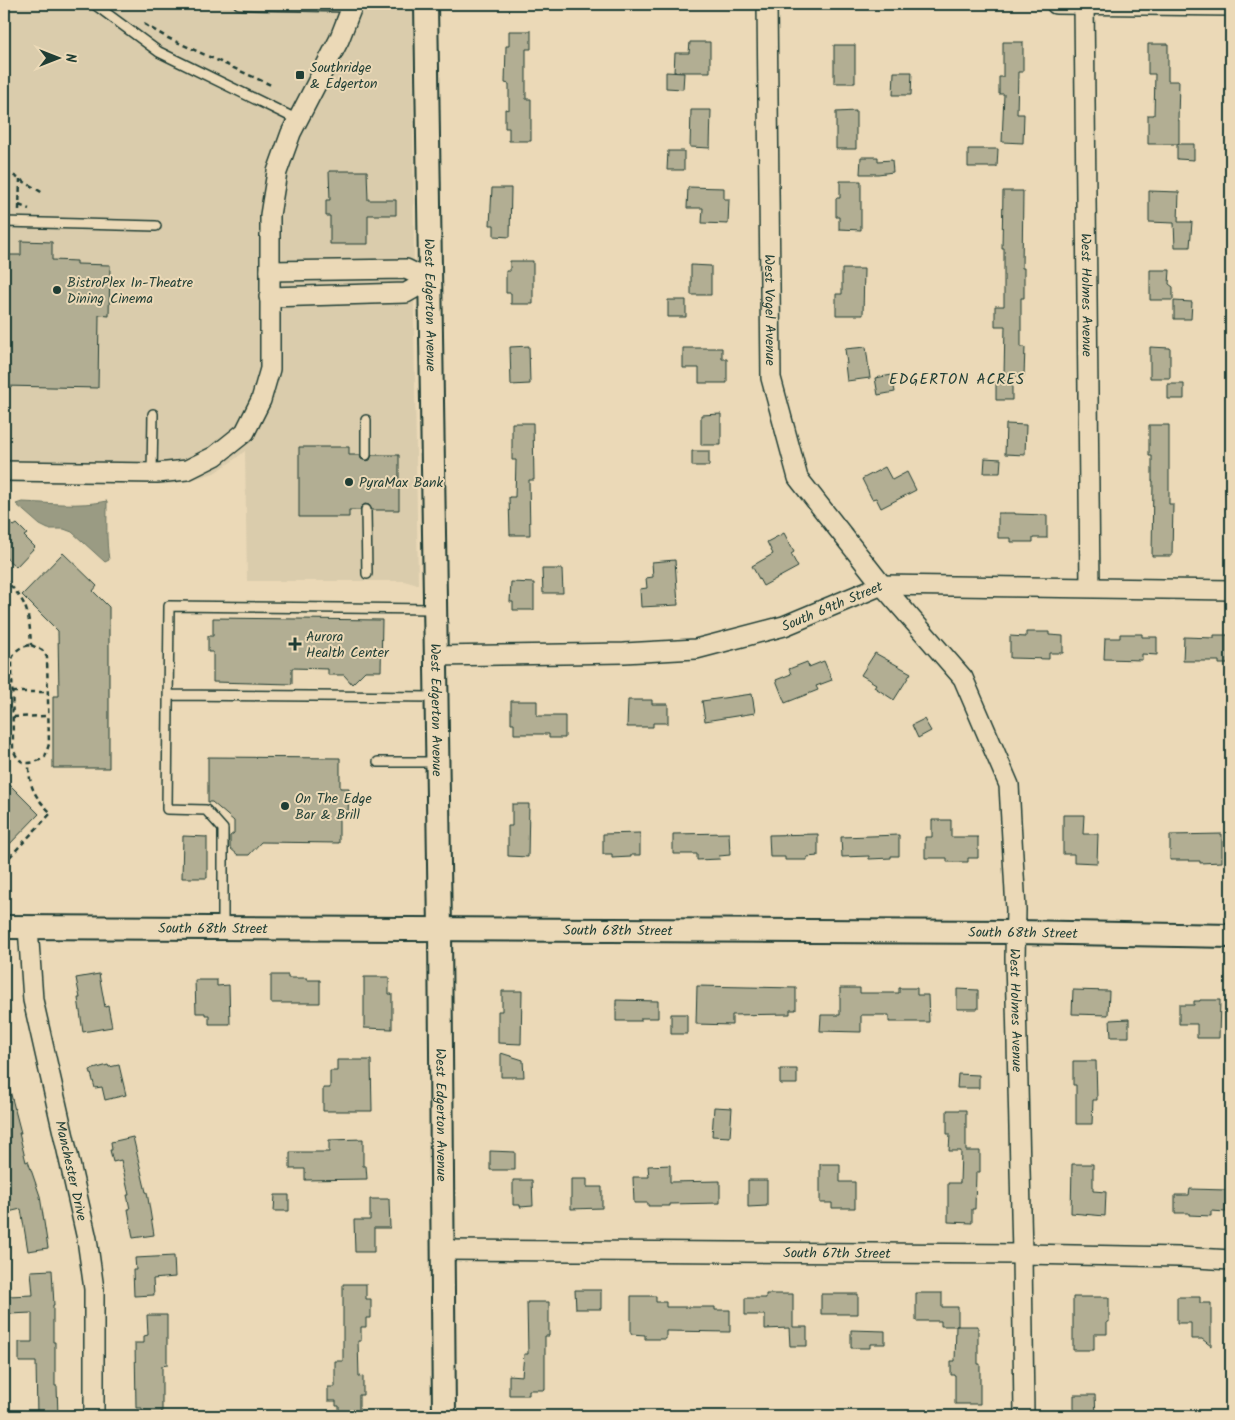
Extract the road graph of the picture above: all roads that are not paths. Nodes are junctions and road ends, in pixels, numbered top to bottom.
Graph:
1 (94, 4) edge
2 (239, 4) edge
3 (426, 4) edge
4 (767, 4) edge
5 (1056, 4) edge
6 (1084, 4) edge
7 (353, 5) edge
8 (1231, 6) edge
9 (298, 120) junction
10 (4, 222) edge
11 (156, 226) dead end
12 (270, 271) junction
13 (430, 280) junction
14 (269, 297) junction
15 (153, 414) dead end
16 (366, 420) dead end
17 (366, 455) dead end
18 (4, 471) edge
19 (152, 473) junction
20 (366, 510) dead end
21 (367, 574) dead end
22 (882, 585) junction
23 (1090, 587) junction
24 (1231, 590) edge
25 (435, 609) junction
26 (435, 656) junction
27 (168, 695) junction
28 (436, 696) junction
29 (378, 762) dead end
30 (437, 762) junction
31 (4, 927) edge
32 (28, 927) junction
33 (223, 928) junction
34 (440, 930) junction
35 (1016, 932) junction
36 (1231, 936) edge
37 (443, 1250) junction
38 (1022, 1254) junction
39 (1231, 1260) edge
40 (94, 1416) edge
41 (444, 1416) edge
42 (1024, 1416) edge

1 - 9 lane
2 - 7 lane
3 - 13 street, West Edgerton Avenue
4 - 22 street, West Vogel Avenue
5 - 6 street
6 - 8 street
6 - 23 street, West Holmes Avenue
7 - 9 street
9 - 12 street
10 - 11 lane
12 - 13 street
12 - 14 street
13 - 14 street
13 - 25 street, West Edgerton Avenue
14 - 19 street
15 - 19 lane
16 - 17 lane
18 - 19 street
20 - 21 lane
22 - 23 street, South 69th Street
22 - 26 street, South 69th Street
22 - 35 street, West Holmes Avenue
23 - 24 street, South 69th Street
25 - 26 street, West Edgerton Avenue
25 - 27 lane
26 - 28 street, West Edgerton Avenue
27 - 28 lane
27 - 33 lane
28 - 30 street, West Edgerton Avenue
29 - 30 lane
30 - 34 street, West Edgerton Avenue
31 - 32 street, South 68th Street
32 - 33 street, South 68th Street
32 - 40 street, Manchester Drive
33 - 34 street, South 68th Street
34 - 35 street, South 68th Street
34 - 37 street, West Edgerton Avenue
35 - 36 street, South 68th Street
35 - 38 street, West Holmes Avenue
37 - 38 street, South 67th Street
37 - 41 street, West Edgerton Avenue
38 - 39 street, South 67th Street
38 - 42 street, West Holmes Avenue

